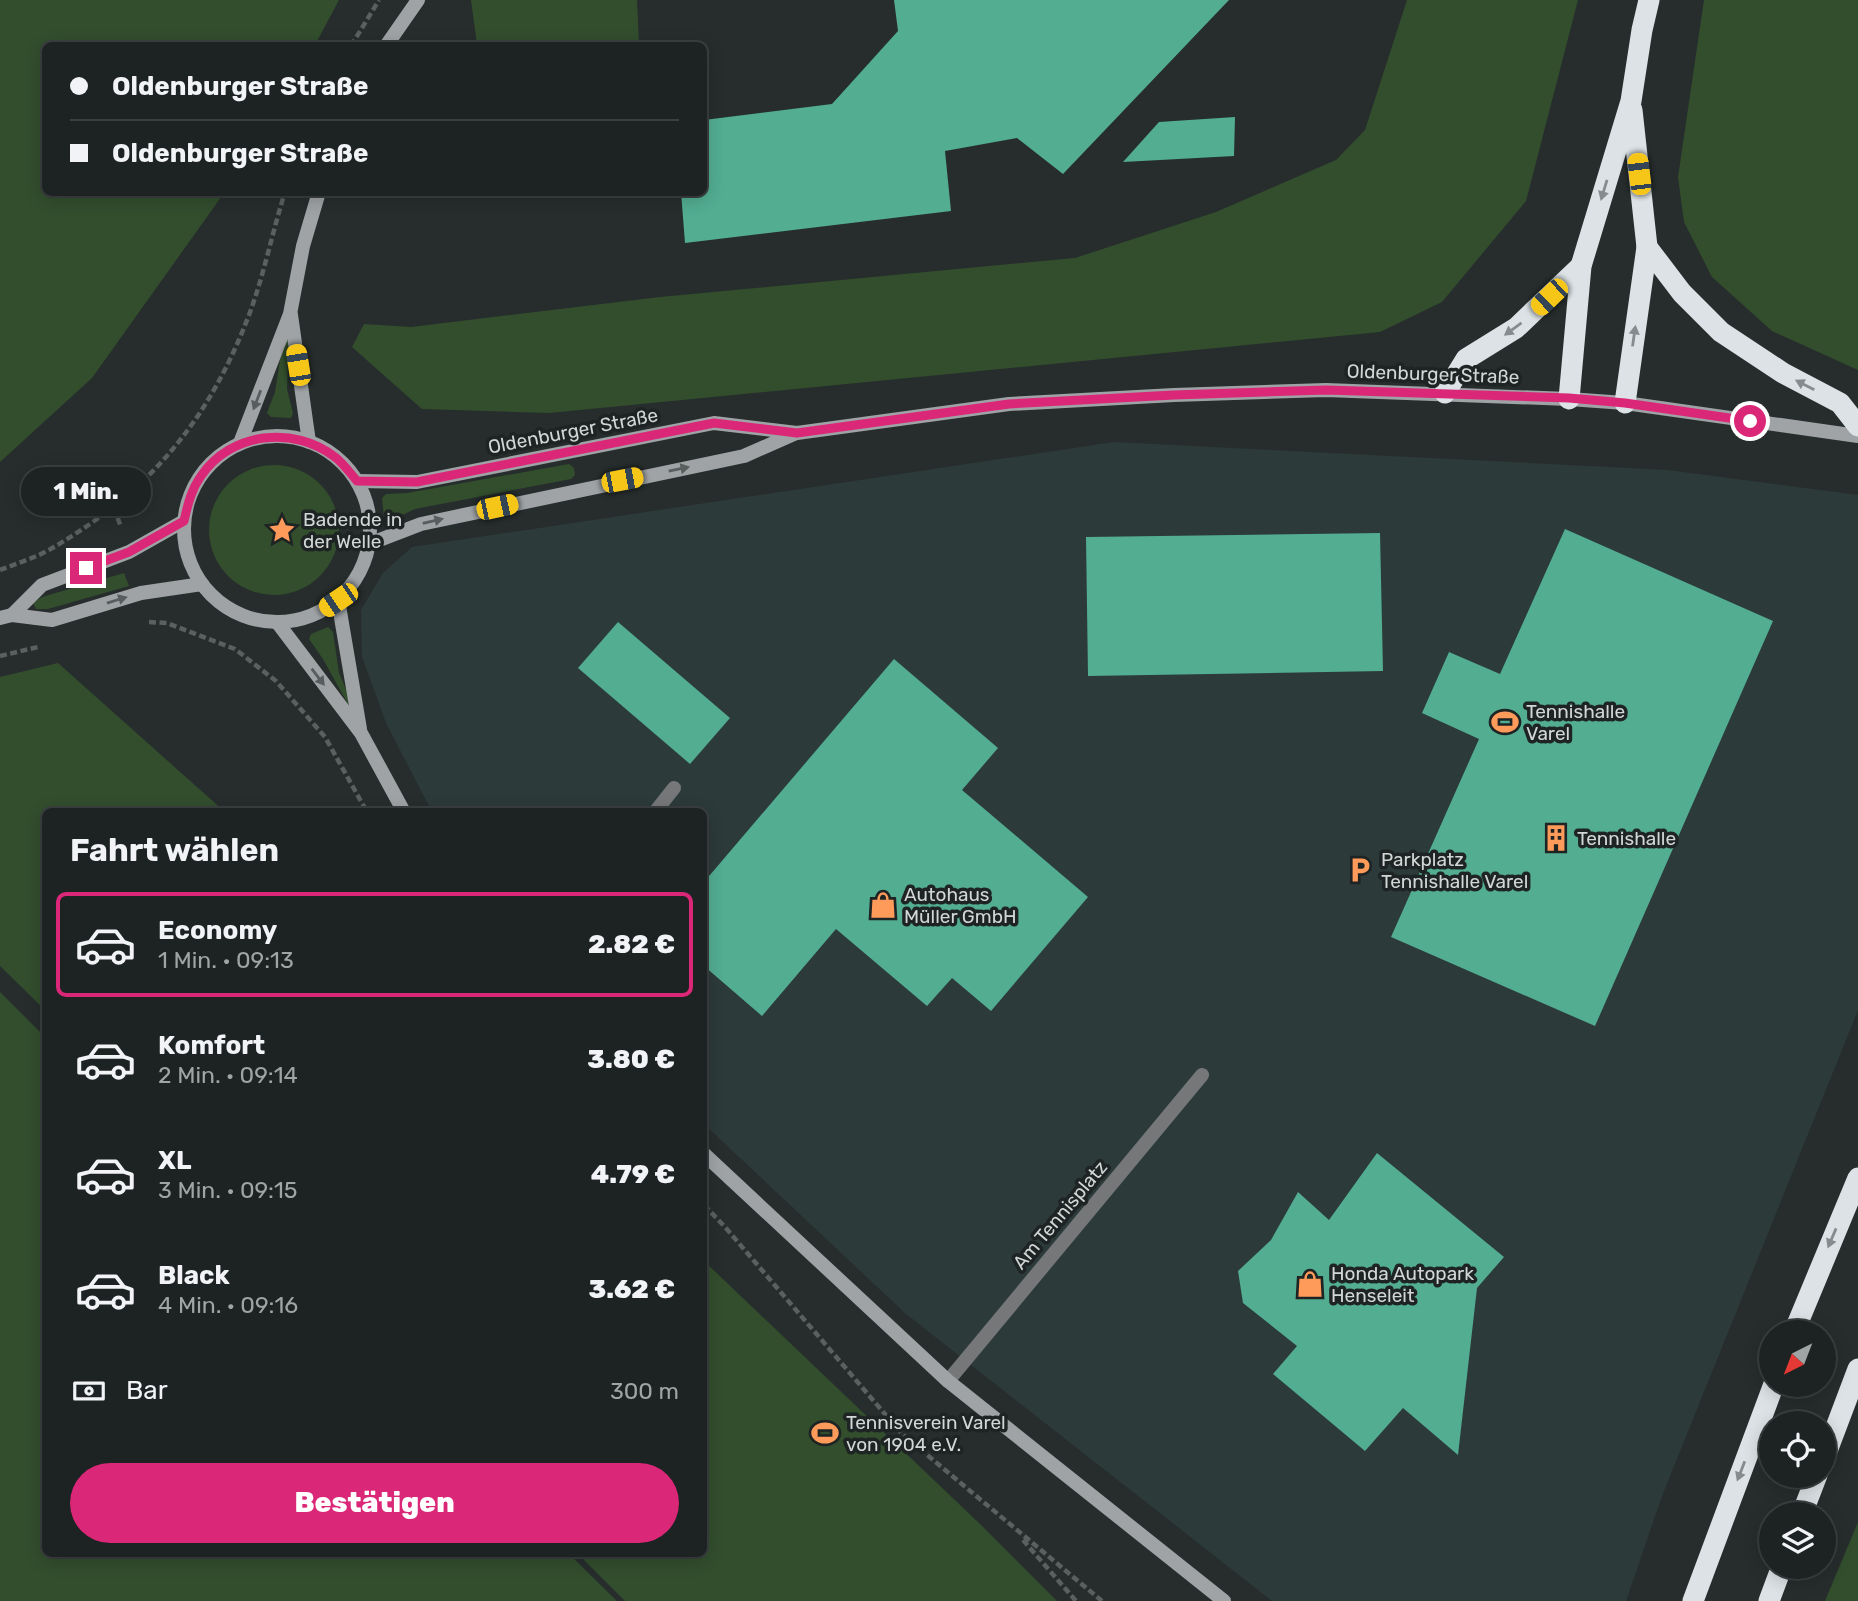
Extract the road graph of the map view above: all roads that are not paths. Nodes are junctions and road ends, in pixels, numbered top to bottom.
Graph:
1 (418, 0) edge
2 (1649, 0) edge
3 (389, 42) edge
4 (1630, 101) junction
5 (318, 196) edge
6 (1647, 247) junction
7 (1581, 266) junction
8 (290, 314) junction
9 (1445, 394) junction
10 (1569, 398) junction
11 (1625, 403) junction
12 (1858, 426) edge
13 (797, 433) junction
14 (1858, 436) edge
15 (309, 442) junction
16 (240, 443) junction
17 (357, 481) junction
18 (184, 521) junction
19 (369, 544) junction
20 (202, 584) junction
21 (338, 600) junction
22 (6, 616) edge
23 (277, 622) junction
24 (361, 733) junction
25 (674, 788) dead end
26 (402, 808) edge
27 (658, 808) edge
28 (1202, 1074) dead end
29 (707, 1157) edge
30 (1858, 1178) edge
31 (1799, 1320) edge
32 (1858, 1369) edge
33 (948, 1381) junction
34 (1769, 1397) edge
35 (1836, 1427) edge
36 (1777, 1579) edge
37 (1224, 1601) edge
38 (1693, 1601) edge
39 (1769, 1601) edge

1 - 3 main road
2 - 4 highway
4 - 6 highway
4 -> 7 highway
5 - 8 main road
11 -> 6 highway
12 -> 6 highway
7 -> 9 highway
7 - 10 highway
8 - 15 main road
8 -> 16 main road
9 - 10 main road, Oldenburger Straße
9 - 13 main road, Oldenburger Straße
10 - 11 main road, Oldenburger Straße
11 - 14 main road, Oldenburger Straße
13 - 17 main road, Oldenburger Straße
19 -> 13 main road, Oldenburger Straße
15 - 16 main road
15 - 17 main road
16 - 18 main road
17 - 19 main road
18 - 20 main road
18 - 22 main road
19 - 21 main road
22 -> 20 main road
20 - 23 main road
21 - 23 main road
21 - 24 main road
23 -> 24 main road
24 - 26 main road
25 - 27 street
28 - 33 street, Am Tennisplatz
29 - 33 main road
30 -> 31 highway
32 - 35 highway
33 - 37 main road
34 -> 38 highway
36 - 39 highway

